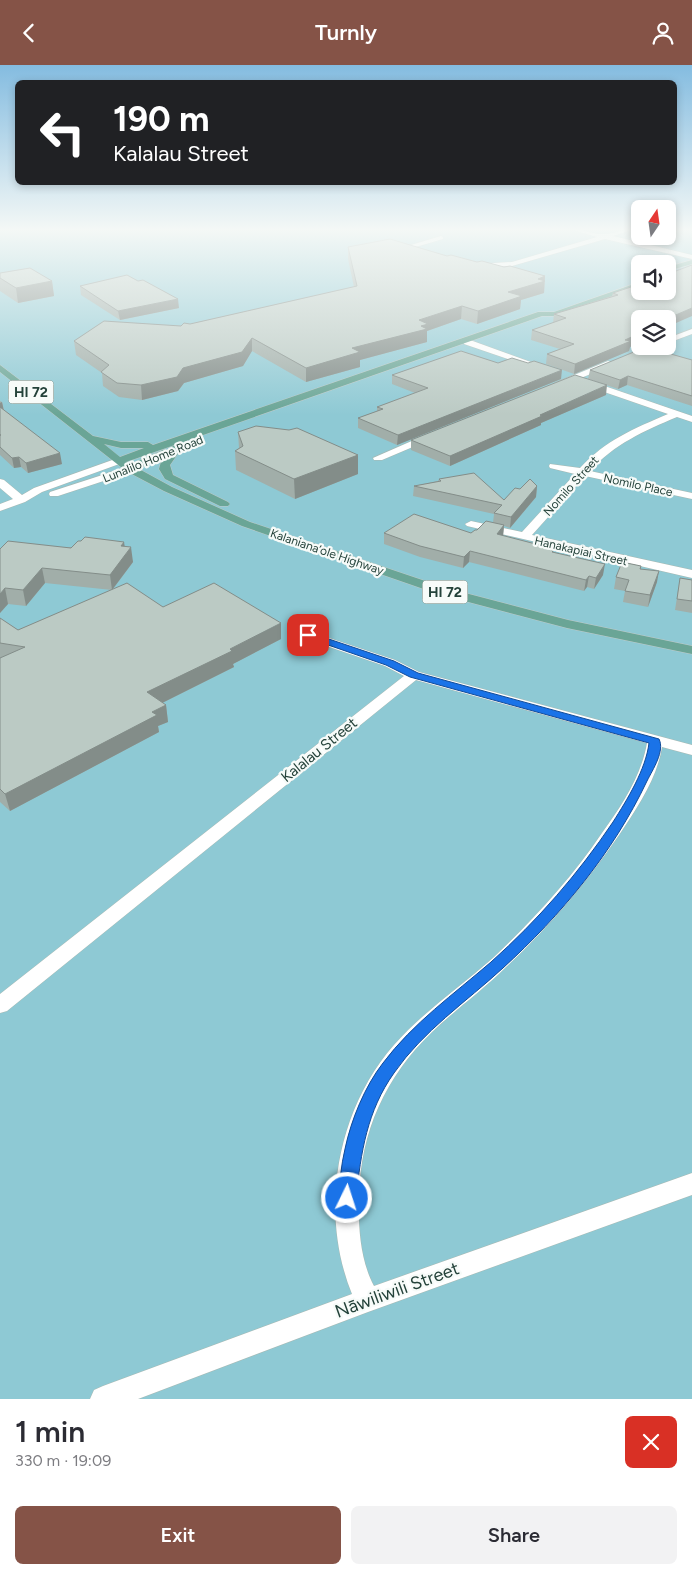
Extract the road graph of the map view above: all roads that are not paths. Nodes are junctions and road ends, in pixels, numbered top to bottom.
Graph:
1 (598, 290) edge
2 (622, 290) edge
3 (541, 314) junction
4 (692, 331) edge
5 (676, 338) edge
6 (467, 342) junction
7 (634, 355) edge
8 (0, 368) edge
9 (554, 371) edge
10 (568, 376) junction
11 (554, 385) edge
12 (280, 406) junction
13 (676, 414) junction
14 (692, 419) edge
15 (439, 433) edge
16 (92, 439) junction
17 (162, 444) junction
18 (177, 448) junction
19 (378, 457) dead end
20 (118, 461) junction
21 (554, 466) dead end
22 (130, 469) junction
23 (582, 473) junction
24 (0, 482) edge
25 (692, 496) edge
26 (20, 500) junction
27 (0, 508) edge
28 (471, 524) dead end
29 (524, 537) junction
30 (353, 562) junction
31 (692, 574) edge
32 (308, 635) dead end
33 (692, 650) edge
34 (414, 675) junction
35 (655, 741) junction
36 (692, 750) edge
37 (0, 1005) edge
38 (692, 1184) edge
39 (368, 1300) junction
40 (102, 1399) edge

1 - 3 main road, Lunalilo Home Road
2 - 3 main road, Lunalilo Home Road
3 - 6 main road, Lunalilo Home Road
4 - 5 street
6 - 9 street
6 - 12 main road, Lunalilo Home Road
7 - 10 street
8 - 16 main road, Kalaniana’ole Highway / HI 72
10 - 11 street
10 - 13 street
12 - 17 main road, Lunalilo Home Road
12 - 18 main road, Lunalilo Home Road
13 - 14 street
13 - 23 street, Nomilo Street
15 - 19 street
16 - 17 main road
16 - 20 main road, Kalaniana’ole Highway / HI 72
17 - 20 main road, Lunalilo Home Road
18 - 22 main road, Lunalilo Home Road
18 - 30 main road
20 - 22 main road, Kalaniana’ole Highway / HI 72
20 - 26 street, Lunalilo Home Road
21 - 23 street, Nomilo Place
22 - 26 street, Lunalilo Home Road
22 - 30 main road, Kalaniana’ole Highway / HI 72
23 - 25 street, Nomilo Place
23 - 29 street, Nomilo Street
24 - 26 street
26 - 27 street, Lunalilo Home Road
28 - 29 street, Hanakapiai Street
29 - 31 street, Hanakapiai Street
30 - 33 main road, Kalaniana’ole Highway / HI 72
32 - 34 street
34 - 35 street
34 - 37 street, Kalalau Street
35 - 36 street
35 - 39 street
38 - 39 street, Nāwiliwili Street
39 - 40 street, Nāwiliwili Street

